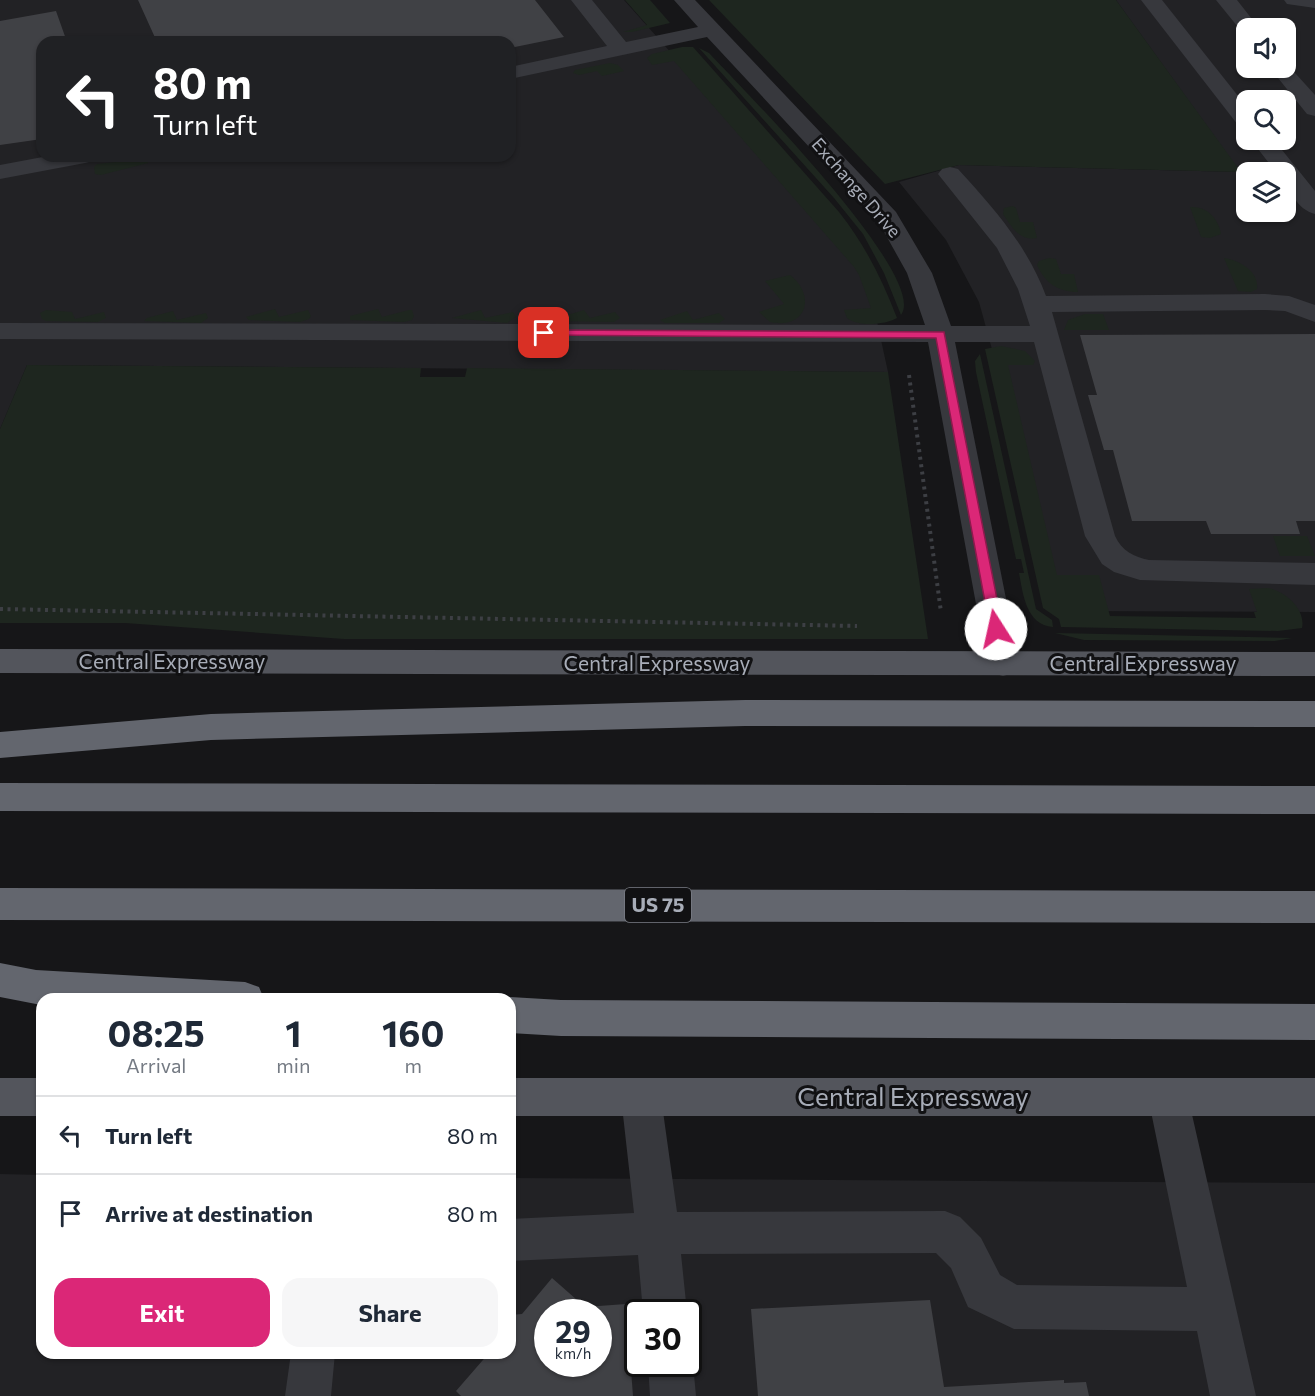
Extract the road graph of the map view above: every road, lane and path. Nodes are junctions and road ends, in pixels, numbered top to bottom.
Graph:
1 (581, 0) edge
2 (684, 0) edge
3 (1151, 0) edge
4 (1226, 0) edge
5 (1294, 0) edge
6 (1315, 2) edge
7 (1241, 18) edge
8 (712, 30) junction
9 (621, 49) junction
10 (516, 72) edge
11 (1289, 78) edge
12 (1236, 107) edge
13 (1315, 109) edge
14 (1270, 150) edge
15 (53, 162) edge
16 (0, 172) edge
17 (950, 174) dead end
18 (1315, 207) edge
19 (1039, 304) junction
20 (1315, 314) edge
21 (940, 334) junction
22 (1045, 334) junction
23 (2, 336) edge
24 (909, 375) dead end
25 (1312, 582) edge
26 (0, 609) edge
27 (940, 612) dead end
28 (866, 627) dead end
29 (0, 661) edge
30 (1003, 664) junction
31 (1315, 664) edge
32 (1315, 714) edge
33 (0, 745) edge
34 (0, 797) edge
35 (1315, 800) edge
36 (0, 904) edge
37 (1315, 907) edge
38 (0, 980) edge
39 (140, 993) edge
40 (516, 1015) edge
41 (1315, 1022) edge
42 (641, 1096) junction
43 (0, 1097) edge
44 (36, 1097) edge
45 (516, 1097) edge
46 (1168, 1097) junction
47 (1315, 1097) edge
48 (658, 1233) junction
49 (516, 1240) edge
50 (664, 1299) edge
51 (1213, 1309) junction
52 (312, 1359) edge
53 (671, 1377) edge
54 (308, 1396) edge
55 (673, 1396) edge
56 (1233, 1396) edge

1 - 9 street
2 - 8 street, Exchange Drive
3 - 12 street
4 - 7 street
5 - 6 street
8 - 9 street
8 - 21 street, Exchange Drive
9 - 10 street
11 - 13 street
14 - 18 street
15 - 16 street
17 - 19 street
19 - 20 street
19 - 22 street
21 - 22 street
21 - 23 street
21 - 30 street, Exchange Drive
22 - 25 street
24 - 27 path
26 - 28 path
29 - 30 main road, Central Expressway
30 - 31 main road, Central Expressway
32 - 33 highway
34 - 35 highway
36 - 37 highway, US 75
38 - 39 highway
40 - 41 highway
42 - 45 main road, Central Expressway
42 - 46 main road, Central Expressway
42 - 48 street
43 - 44 main road
46 - 47 main road, Central Expressway
46 - 51 street
48 - 49 street
48 - 50 street
48 - 51 street
51 - 56 street
52 - 54 street
53 - 55 street

